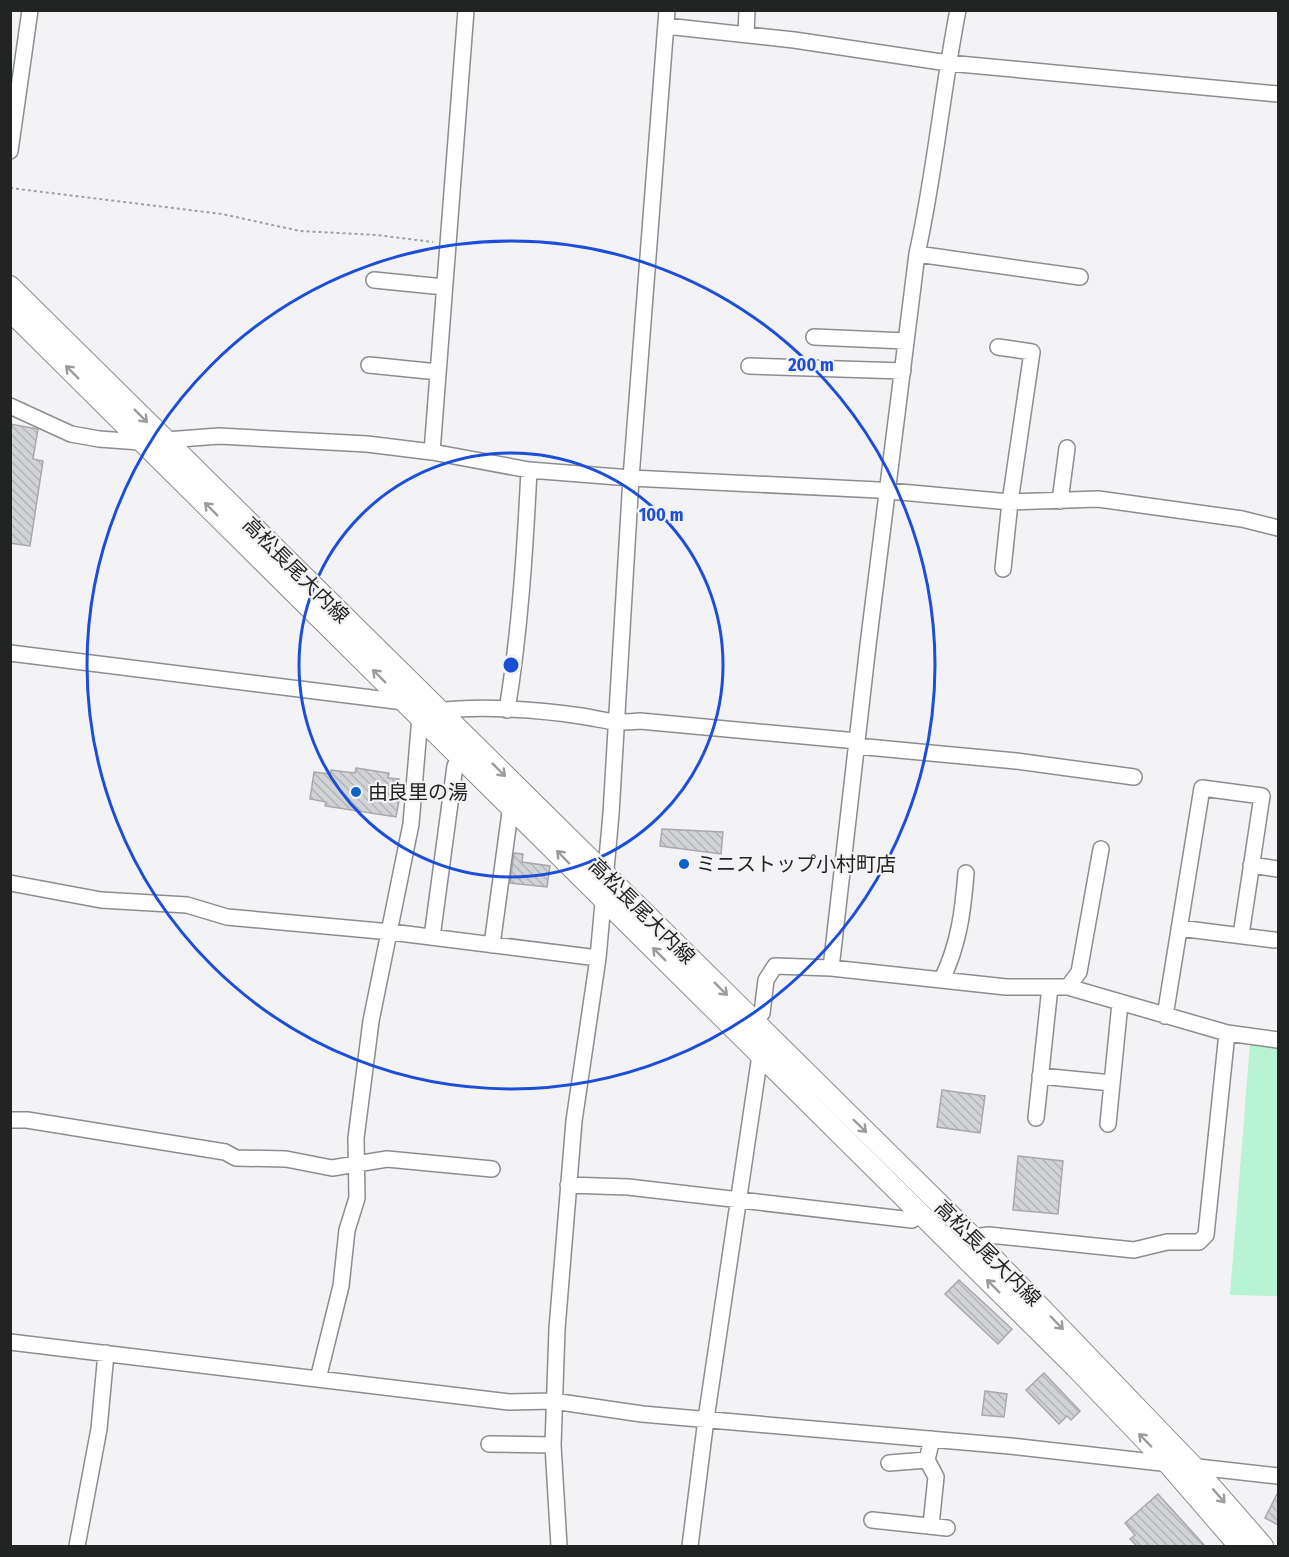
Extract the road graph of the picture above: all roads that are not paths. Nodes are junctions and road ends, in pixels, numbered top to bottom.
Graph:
1 (30, 10) edge
2 (466, 10) edge
3 (667, 10) edge
4 (747, 10) edge
5 (958, 10) edge
6 (666, 26) junction
7 (746, 35) junction
8 (948, 63) junction
9 (1278, 94) edge
10 (10, 151) edge
11 (917, 254) junction
12 (1080, 277) dead end
13 (375, 280) dead end
14 (10, 286) edge
15 (444, 287) junction
16 (10, 311) edge
17 (814, 337) dead end
18 (906, 340) junction
19 (998, 347) dead end
20 (369, 365) dead end
21 (749, 366) dead end
22 (903, 370) junction
23 (438, 372) junction
24 (10, 406) edge
25 (165, 441) junction
26 (140, 442) junction
27 (1067, 448) dead end
28 (432, 452) junction
29 (529, 470) junction
30 (631, 478) junction
31 (888, 491) junction
32 (1060, 501) junction
33 (1010, 502) junction
34 (1278, 528) edge
35 (1003, 569) dead end
36 (10, 653) edge
37 (404, 702) junction
38 (507, 710) junction
39 (439, 711) junction
40 (420, 717) junction
41 (615, 724) junction
42 (857, 744) junction
43 (455, 766) dead end
44 (1134, 777) dead end
45 (511, 806) junction
46 (1101, 849) dead end
47 (1251, 865) junction
48 (1278, 869) edge
49 (966, 873) dead end
50 (605, 874) junction
51 (10, 884) edge
52 (603, 899) junction
53 (1179, 928) junction
54 (391, 932) junction
55 (1241, 935) junction
56 (432, 937) junction
57 (1274, 940) dead end
58 (492, 945) junction
59 (598, 958) junction
60 (831, 968) junction
61 (942, 979) junction
62 (1050, 987) junction
63 (1068, 987) junction
64 (1120, 1003) junction
65 (1165, 1016) junction
66 (748, 1030) junction
67 (1227, 1033) junction
68 (1278, 1040) edge
69 (760, 1055) junction
70 (1040, 1076) junction
71 (1112, 1083) junction
72 (1036, 1118) dead end
73 (10, 1120) edge
74 (1108, 1124) dead end
75 (356, 1164) junction
76 (492, 1169) dead end
77 (568, 1185) junction
78 (739, 1201) junction
79 (921, 1214) junction
80 (973, 1237) junction
81 (10, 1342) edge
82 (106, 1353) junction
83 (318, 1379) junction
84 (553, 1401) junction
85 (706, 1419) junction
86 (932, 1439) junction
87 (489, 1444) dead end
88 (553, 1445) junction
89 (927, 1460) junction
90 (889, 1463) dead end
91 (1169, 1465) junction
92 (1195, 1468) junction
93 (1278, 1476) edge
94 (872, 1520) dead end
95 (930, 1525) junction
96 (947, 1528) dead end
97 (77, 1546) edge
98 (559, 1546) edge
99 (690, 1546) edge
100 (1239, 1546) edge
101 (1263, 1546) edge

1 - 10 street
2 - 15 street
3 - 6 street
4 - 7 street
5 - 8 street
6 - 7 street
6 - 30 street
7 - 8 street
8 - 9 street
8 - 11 street
11 - 12 street
11 - 18 street
13 - 15 street
14 -> 25 main road, 高松長尾大内線
15 - 23 street
26 -> 16 main road, 高松長尾大内線
17 - 18 street
18 - 22 street
19 - 33 street
20 - 23 street
21 - 22 street
22 - 31 street
23 - 28 street
24 - 26 street
25 - 26 street
25 - 28 street
25 - 39 main road, 高松長尾大内線
37 -> 26 main road, 高松長尾大内線
27 - 32 street
28 - 29 street
29 - 30 street
29 - 38 street
30 - 31 street
30 - 41 street
31 - 33 street
31 - 42 street
32 - 33 street
32 - 34 street
33 - 35 street
36 - 37 street
37 - 40 main road, 高松長尾大内線
38 - 39 street
38 - 41 street
39 -> 50 main road, 高松長尾大内線
40 - 45 main road, 高松長尾大内線
40 - 54 street
41 - 42 street
41 - 50 street
42 - 44 street
42 - 60 street
43 - 56 street
52 -> 45 main road, 高松長尾大内線
45 - 58 street
46 - 63 street
47 - 48 street
47 - 53 street
47 - 55 street
49 - 61 street
50 - 52 street
50 -> 66 main road, 高松長尾大内線
51 - 54 street
52 - 59 street
66 -> 52 main road, 高松長尾大内線
53 - 55 street
53 - 65 street
54 - 56 street
54 - 75 street
55 - 57 street
56 - 58 street
58 - 59 street
59 - 77 street
60 - 61 street
60 - 66 street
61 - 62 street
62 - 63 street
62 - 70 street
63 - 64 street
64 - 65 street
64 - 71 street
65 - 67 street
66 - 69 main road, 高松長尾大内線
66 -> 80 main road, 高松長尾大内線
67 - 68 street
67 - 80 street
69 - 78 street
69 - 79 main road, 高松長尾大内線
70 - 71 street
70 - 72 street
71 - 74 street
73 - 75 street
75 - 76 street
75 - 83 street
77 - 78 street
77 - 84 street
78 - 79 street
78 - 85 street
91 -> 79 main road, 高松長尾大内線
80 -> 92 main road, 高松長尾大内線
81 - 82 street
82 - 83 street
82 - 97 street
83 - 84 street
84 - 85 street
84 - 88 street
85 - 86 street
85 - 99 street
86 - 89 street
86 - 91 street
87 - 88 street
88 - 98 street
89 - 90 street
89 - 95 street
91 - 92 street
91 - 100 main road, 高松長尾大内線
92 - 93 street
92 -> 101 main road, 高松長尾大内線
94 - 95 street
95 - 96 street

